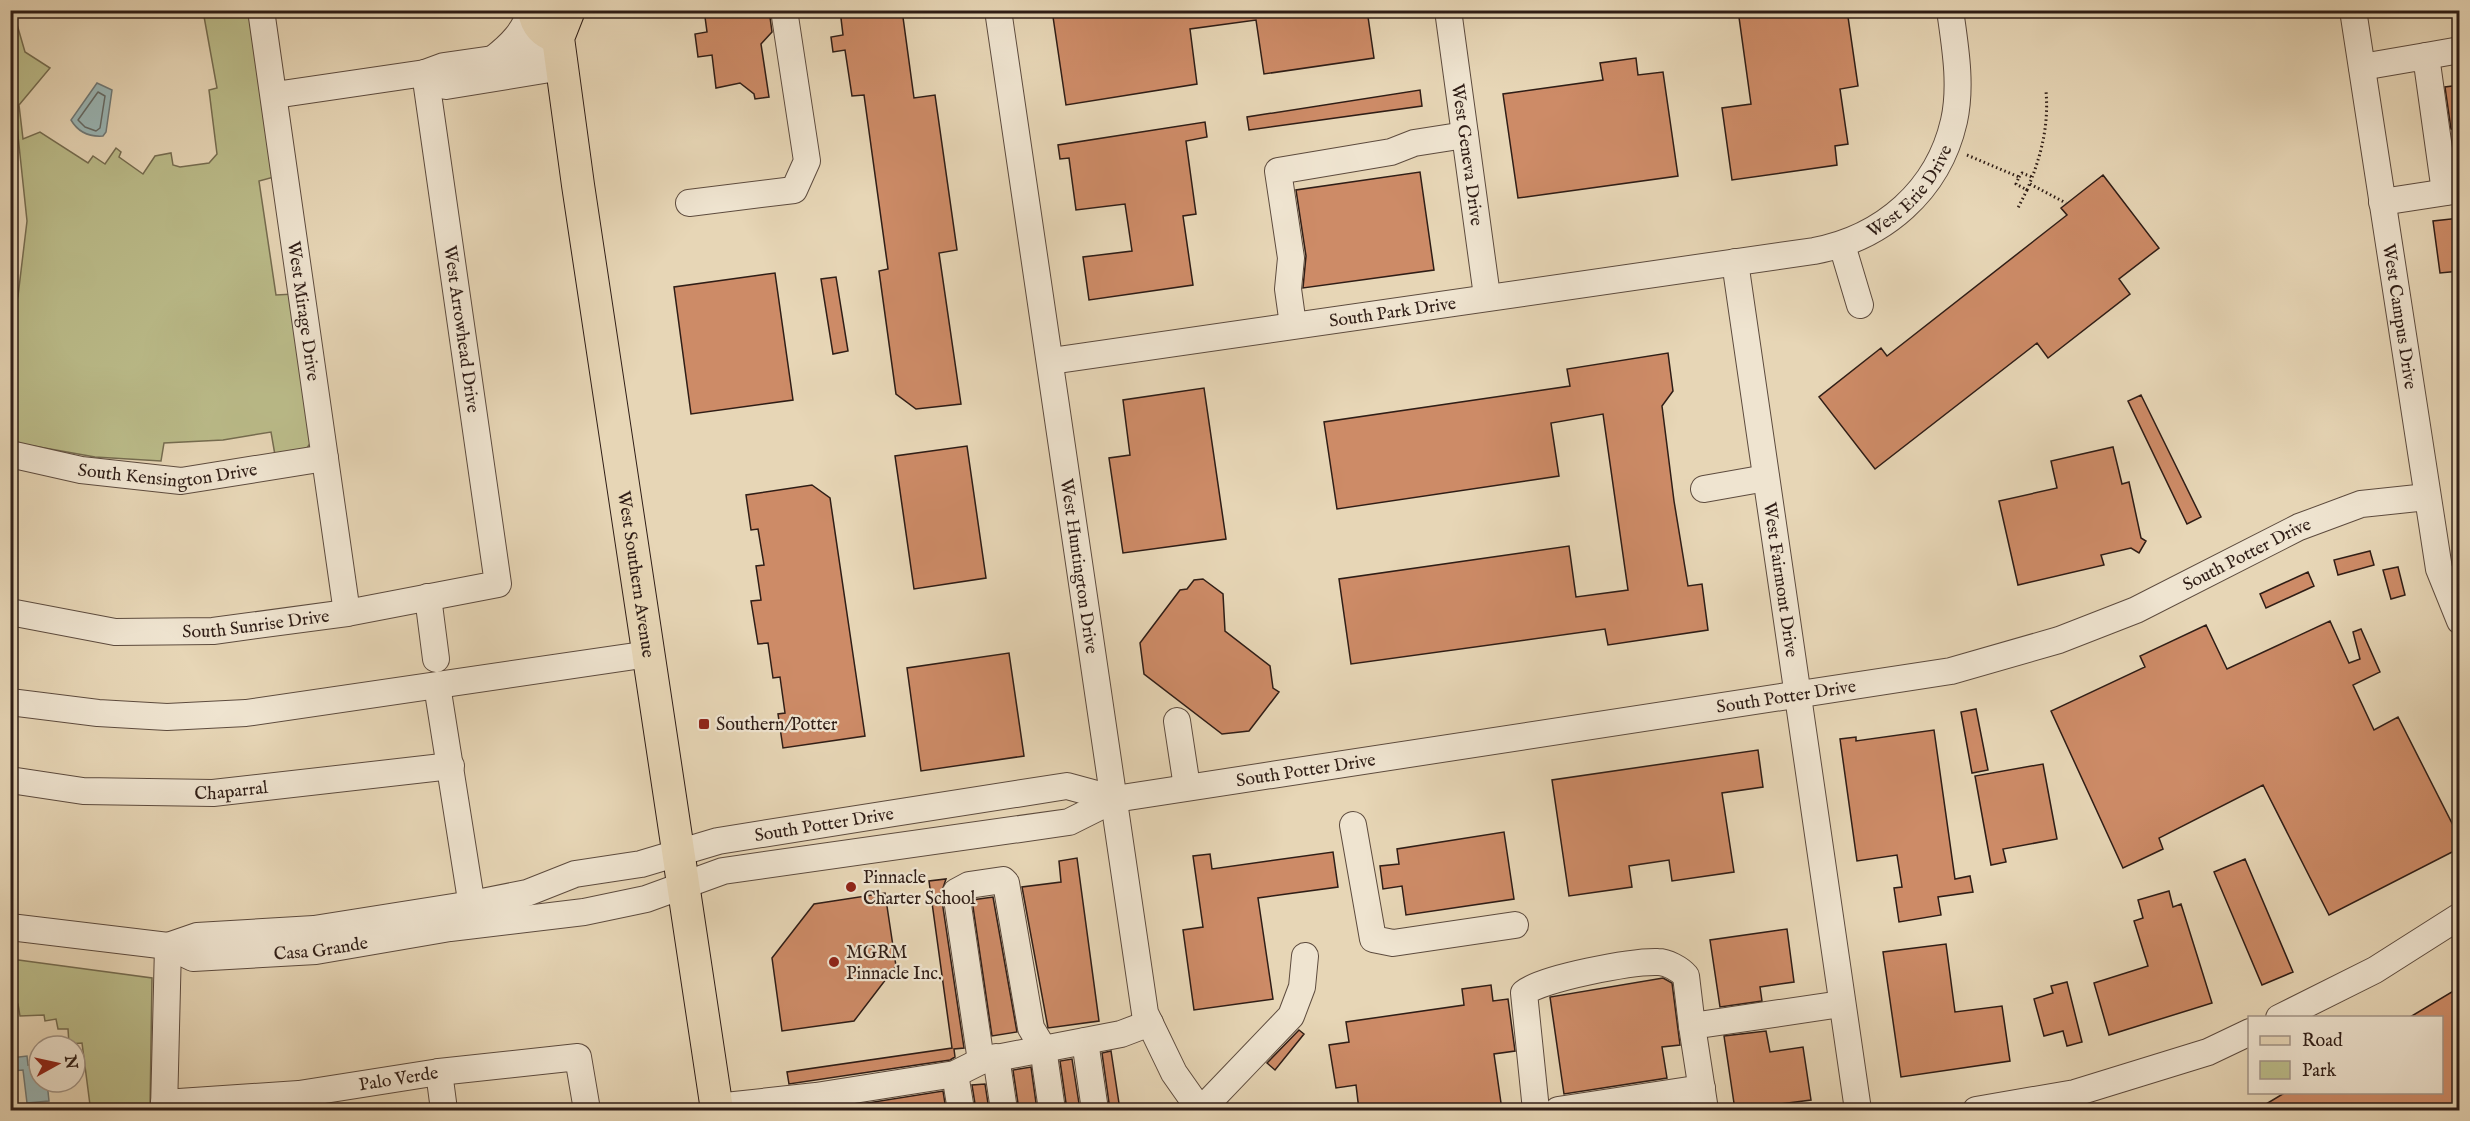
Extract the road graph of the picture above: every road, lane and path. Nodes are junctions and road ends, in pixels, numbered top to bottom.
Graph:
1 (261, 10) edge
2 (532, 10) edge
3 (784, 10) edge
4 (998, 10) edge
5 (1448, 10) edge
6 (1950, 10) edge
7 (2353, 10) edge
8 (563, 38) edge
9 (2460, 50) edge
10 (2426, 56) junction
11 (493, 59) junction
12 (2362, 67) junction
13 (425, 73) junction
14 (2046, 90) dead end
15 (275, 95) junction
16 (1465, 135) junction
17 (1946, 146) junction
18 (2019, 177) junction
19 (2032, 177) junction
20 (2030, 184) junction
21 (2027, 190) junction
22 (2452, 191) edge
23 (2382, 202) junction
24 (689, 203) dead end
25 (2066, 203) dead end
26 (2017, 210) dead end
27 (1842, 245) junction
28 (1735, 262) junction
29 (1487, 296) junction
30 (1860, 305) dead end
31 (1293, 325) junction
32 (1051, 361) junction
33 (10, 454) edge
34 (325, 458) junction
35 (1766, 478) junction
36 (1704, 489) dead end
37 (2427, 497) junction
38 (498, 584) joint
39 (428, 597) junction
40 (10, 612) edge
41 (347, 613) junction
42 (2460, 621) edge
43 (649, 654) junction
44 (436, 659) dead end
45 (1798, 694) junction
46 (439, 698) dead end
47 (10, 702) edge
48 (1177, 721) dead end
49 (451, 765) junction
50 (10, 780) edge
51 (1187, 787) junction
52 (1115, 799) junction
53 (1353, 825) dead end
54 (678, 853) junction
55 (683, 885) junction
56 (474, 915) junction
57 (2460, 916) edge
58 (1515, 925) dead end
59 (10, 927) edge
60 (168, 946) junction
61 (1305, 956) dead end
62 (1840, 1004) junction
63 (2281, 1016) edge
64 (1150, 1023) junction
65 (1692, 1026) junction
66 (2248, 1033) edge
67 (1085, 1041) junction
68 (1043, 1048) junction
69 (989, 1059) junction
70 (439, 1072) junction
71 (955, 1074) junction
72 (1703, 1099) edge
73 (300, 1102) edge
74 (831, 1102) edge
75 (164, 1107) edge
76 (717, 1109) edge
77 (444, 1110) edge
78 (587, 1110) edge
79 (961, 1110) edge
80 (1004, 1110) edge
81 (1052, 1110) edge
82 (1095, 1110) edge
83 (1200, 1110) edge
84 (1536, 1110) edge
85 (1558, 1110) edge
86 (1858, 1110) edge
87 (1976, 1110) edge

1 - 15 street, West Mirage Drive
2 - 8 main road
2 - 11 street
3 - 24 street
4 - 32 street, West Huntington Drive
5 - 16 street, West Geneva Drive
6 - 17 street, West Erie Drive
7 - 12 street, West Campus Drive
8 - 11 street
8 - 13 street
8 - 43 main road, West Southern Avenue
9 - 10 street
10 - 12 street
10 - 22 street
11 - 13 street
12 - 23 street, West Campus Drive
13 - 15 street
13 - 38 street, West Arrowhead Drive
14 - 19 path
15 - 34 street, West Mirage Drive
16 - 29 street, West Geneva Drive
16 - 31 street
17 - 18 path
17 - 27 street, West Erie Drive
18 - 19 path
18 - 21 path
19 - 20 path
20 - 21 path
20 - 25 path
21 - 26 path
22 - 23 street
23 - 37 street, West Campus Drive
27 - 28 street, West Erie Drive
27 - 30 street
28 - 29 street, South Park Drive
28 - 35 street, West Fairmont Drive
29 - 31 street, South Park Drive
31 - 32 street, South Park Drive
32 - 52 street, West Huntington Drive
33 - 34 street, South Kensington Drive
34 - 41 street, West Mirage Drive
35 - 36 street
35 - 45 street, West Fairmont Drive
37 - 42 street, West Campus Drive
37 - 45 street, South Potter Drive
38 - 39 street, South Sunrise Drive
39 - 41 street, South Sunrise Drive
39 - 44 street
40 - 41 street, South Sunrise Drive
43 - 47 street
43 - 54 main road, West Southern Avenue
45 - 51 street, South Potter Drive
45 - 62 street, West Fairmont Drive
46 - 49 street
48 - 51 street
49 - 50 street, Chaparral
49 - 56 street
51 - 52 street, South Potter Drive
52 - 54 street, South Potter Drive
52 - 55 street, South Potter Drive
52 - 64 street, West Huntington Drive
53 - 58 street
54 - 55 main road, West Southern Avenue
54 - 56 street, Casa Grande
55 - 56 street, Casa Grande
55 - 76 main road, West Southern Avenue
56 - 60 street, Casa Grande
57 - 63 street
59 - 60 street, Casa Grande
60 - 75 street
61 - 83 street
62 - 65 street
62 - 86 street, West Fairmont Drive
64 - 67 street
64 - 83 street, West Huntington Drive
65 - 72 street
65 - 84 street
66 - 87 street
67 - 68 street
67 - 82 street
68 - 69 street
68 - 69 street
68 - 81 street
69 - 71 street
69 - 80 street
70 - 73 street, Palo Verde
70 - 77 street
70 - 78 street, Palo Verde
71 - 74 street
71 - 79 street
72 - 85 street
73 - 75 street, Palo Verde
74 - 76 street

